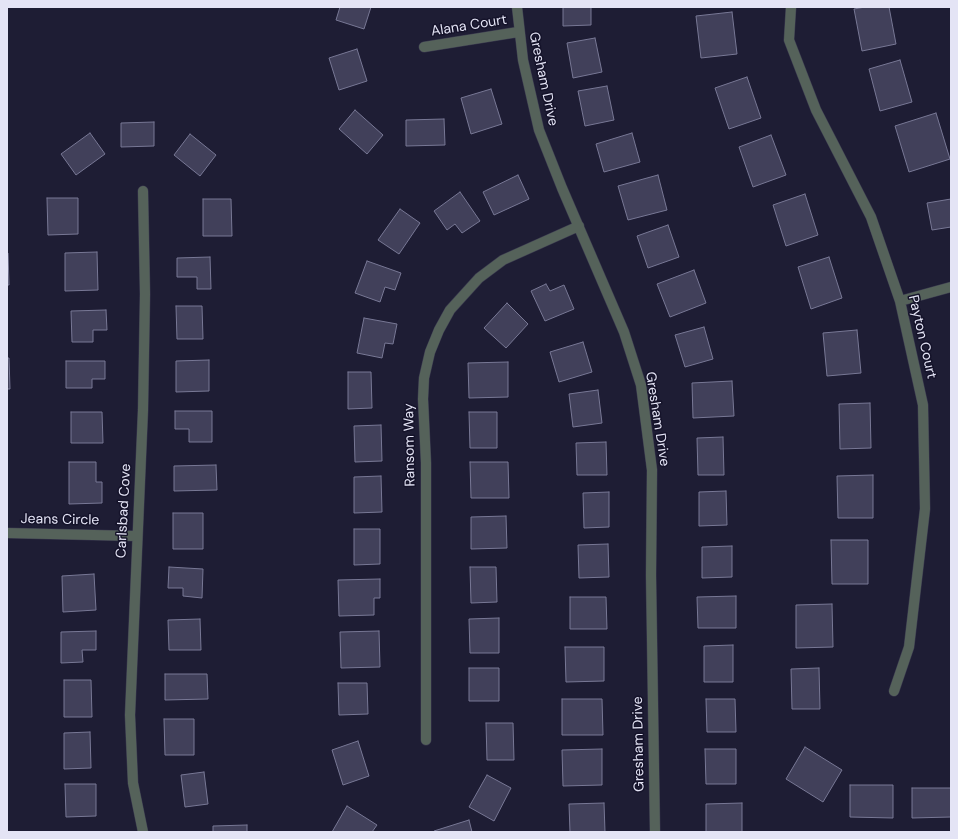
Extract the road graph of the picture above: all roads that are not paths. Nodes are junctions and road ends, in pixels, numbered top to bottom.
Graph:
1 (516, 7) edge
2 (791, 7) edge
3 (518, 32) junction
4 (424, 47) dead end
5 (143, 191) dead end
6 (579, 226) junction
7 (951, 287) edge
8 (900, 301) junction
9 (7, 532) edge
10 (136, 536) junction
11 (894, 691) dead end
12 (426, 740) dead end
13 (143, 832) edge
14 (655, 832) edge

1 - 3 street, Gresham Drive
2 - 8 street, Payton Court
3 - 4 street, Alana Court
3 - 6 street, Gresham Drive
5 - 10 street, Carlsbad Cove
6 - 12 street, Ransom Way
6 - 14 street, Gresham Drive
7 - 8 street
8 - 11 street, Payton Court
9 - 10 street, Jeans Circle
10 - 13 street, Carlsbad Cove

